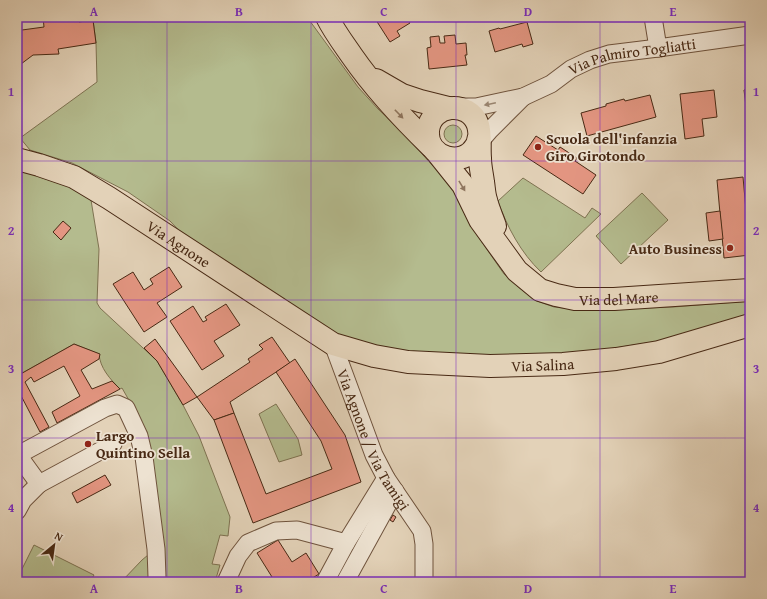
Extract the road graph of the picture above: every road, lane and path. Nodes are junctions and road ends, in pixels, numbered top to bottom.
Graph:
1 (327, 17) edge
2 (654, 17) edge
3 (750, 35) edge
4 (658, 48) junction
5 (364, 74) junction
6 (522, 97) junction
7 (453, 108) junction
8 (478, 141) junction
9 (435, 150) junction
10 (17, 159) edge
11 (505, 253) junction
12 (750, 290) edge
13 (750, 324) edge
14 (333, 344) junction
15 (113, 444) dead end
16 (18, 455) edge
17 (39, 484) junction
18 (390, 484) junction
19 (20, 505) edge
20 (346, 543) junction
21 (156, 582) edge
22 (226, 582) edge
23 (325, 582) edge
24 (345, 582) edge
25 (424, 582) edge

1 - 5 main road
2 - 4 street
3 - 4 street, Via Palmiro Togliatti
4 - 6 street, Via Palmiro Togliatti
5 - 7 main road
5 -> 9 main road
6 -> 7 street
6 - 8 street
7 - 8 main road
7 - 9 main road
8 - 9 main road
8 - 11 main road
9 -> 11 main road
10 - 14 main road, Via Agnone
11 - 12 main road, Via del Mare
13 - 14 main road, Via Salina
14 - 18 street, Via Agnone / Via Tamigi
15 - 17 street
16 - 17 street
16 - 21 street
17 - 19 street
18 - 20 street
18 - 24 street
18 - 25 street, Via Agnone / Via Tamigi
20 - 22 street
20 - 23 street

